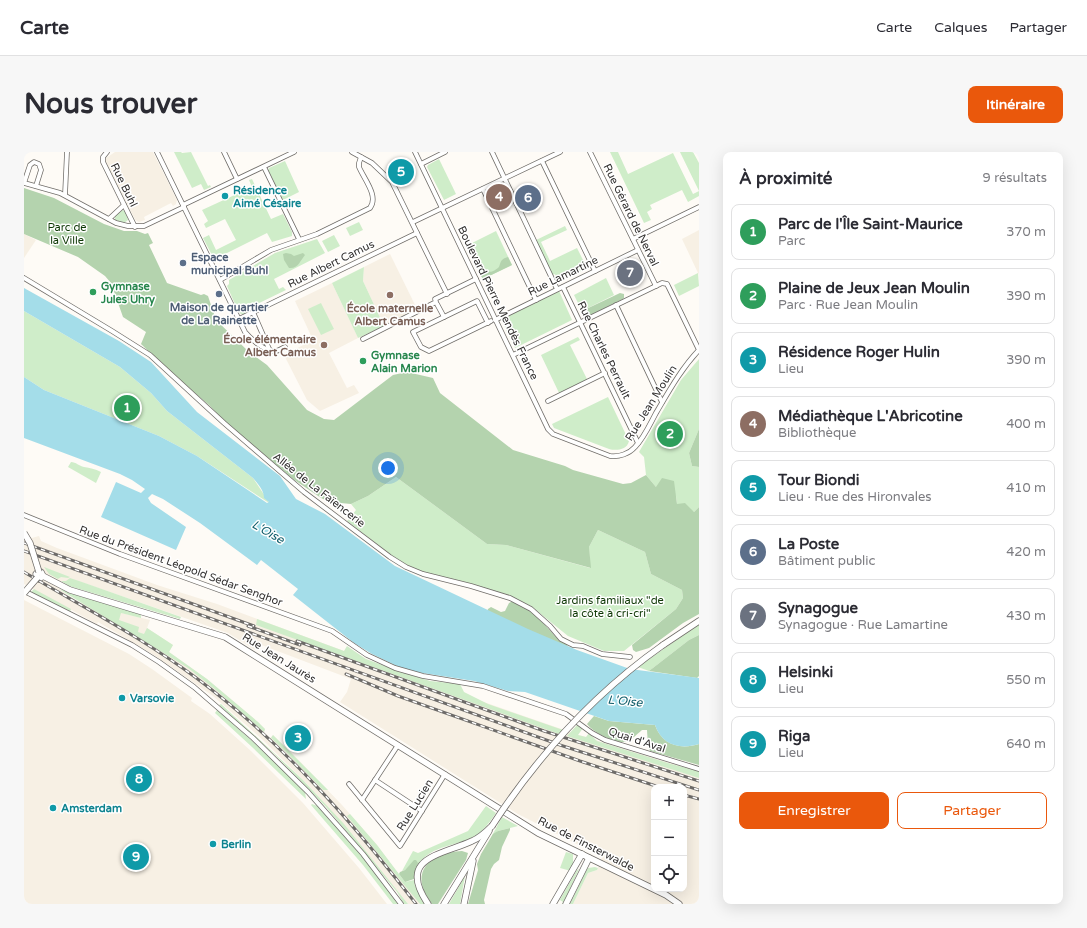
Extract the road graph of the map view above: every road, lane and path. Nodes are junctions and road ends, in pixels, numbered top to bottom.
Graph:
1 (67, 152) edge
2 (107, 152) edge
3 (157, 152) edge
4 (224, 152) edge
5 (294, 152) edge
6 (352, 152) edge
7 (415, 152) edge
8 (445, 152) edge
9 (492, 152) edge
10 (560, 152) edge
11 (590, 152) edge
12 (361, 157) junction
13 (542, 161) junction
14 (421, 164) junction
15 (264, 167) junction
16 (237, 179) junction
17 (504, 179) junction
18 (24, 183) edge
19 (36, 186) junction
20 (483, 189) junction
21 (65, 195) junction
22 (124, 205) junction
23 (184, 206) junction
24 (699, 207) edge
25 (442, 208) junction
26 (109, 219) junction
27 (413, 222) junction
28 (135, 227) junction
29 (417, 232) junction
30 (633, 239) junction
31 (299, 240) junction
32 (638, 250) junction
33 (595, 271) junction
34 (24, 278) edge
35 (476, 279) junction
36 (220, 280) junction
37 (656, 286) junction
38 (562, 287) junction
39 (557, 289) junction
40 (447, 294) junction
41 (536, 300) junction
42 (438, 304) dead end
43 (616, 305) junction
44 (253, 312) junction
45 (444, 317) junction
46 (239, 319) junction
47 (492, 321) junction
48 (580, 322) junction
49 (363, 339) dead end
50 (285, 347) dead end
51 (699, 350) edge
52 (271, 351) junction
53 (513, 355) junction
54 (605, 373) junction
55 (548, 401) dead end
56 (662, 402) junction
57 (537, 406) joint
58 (638, 443) junction
59 (24, 515) edge
60 (24, 533) edge
61 (40, 575) junction
62 (24, 592) edge
63 (699, 621) edge
64 (630, 657) dead end
65 (508, 694) joint
66 (398, 745) junction
67 (699, 769) edge
68 (445, 774) junction
69 (376, 780) junction
70 (349, 784) dead end
71 (485, 799) joint
72 (362, 800) junction
73 (422, 811) junction
74 (492, 826) junction
75 (582, 854) junction
76 (474, 856) junction
77 (589, 858) junction
78 (401, 904) edge
79 (428, 904) edge
80 (444, 904) edge
81 (464, 904) edge
82 (553, 904) edge
83 (566, 904) edge
84 (679, 904) edge

1 - 21 street
2 - 22 street, Rue Buhl
3 - 23 street
4 - 16 street
5 - 15 street
6 - 12 street
7 - 14 street, Boulevard Pierre Mendès France
8 - 14 street
9 - 17 street
10 - 13 street
11 - 30 street, Rue Gérard de Nerval
12 - 27 street
12 - 31 street
13 - 17 street
13 - 33 street
14 - 25 street, Boulevard Pierre Mendès France
15 - 16 street
15 - 31 street
16 - 23 street
17 - 20 street
17 - 39 street
18 - 19 street
18 - 19 street
19 - 21 street
20 - 25 street
20 - 41 street
21 - 26 street
22 - 26 street
22 - 28 street, Rue Buhl
23 - 28 street
23 - 36 street
24 - 30 street
25 - 27 street
25 - 35 street, Boulevard Pierre Mendès France
26 - 28 street
27 - 29 street
29 - 40 street
29 - 44 street, Rue Albert Camus
30 - 32 street, Rue Gérard de Nerval
31 - 36 street
32 - 33 street, Rue Lamartine
32 - 37 street, Rue Gérard de Nerval
33 - 38 street, Rue Lamartine
34 - 64 street, Allée de La Faïencerie
35 - 40 street
35 - 47 street, Boulevard Pierre Mendès France
36 - 46 street
37 - 43 street
37 - 51 street
38 - 39 street, Rue Lamartine
38 - 48 street, Rue Charles Perrault
39 - 41 street, Rue Lamartine
40 - 49 street
41 - 47 street, Rue Lamartine
42 - 45 street
43 - 48 street
43 - 56 street
44 - 46 street, Rue Albert Camus
44 - 52 street
45 - 47 street
45 - 47 street, Rue Lamartine
46 - 52 street
47 - 53 street, Boulevard Pierre Mendès France
48 - 53 street
48 - 54 street, Rue Charles Perrault
50 - 52 street
51 - 56 street, Rue Jean Moulin
53 - 57 street, Boulevard Pierre Mendès France
54 - 55 street
54 - 58 street, Rue Charles Perrault
56 - 58 street, Rue Jean Moulin
57 - 58 street, Rue Jean Moulin
59 - 65 street, Rue du Président Léopold Sédar Senghor
60 - 61 street, bridge
61 - 62 street, bridge
61 - 66 street, Rue Jean Jaurès
62 - 78 street
63 - 74 street, bridge
65 - 67 street, Quai d'Aval
66 - 68 street, Rue Jean Jaurès
66 - 69 street
68 - 71 street, Rue Jean Jaurès
68 - 73 street, Rue Lucien
69 - 72 street
69 - 73 street
70 - 72 street
71 - 75 street, Rue de Finsterwalde
72 - 73 street, Rue Lucien
74 - 76 street
74 - 79 street
75 - 77 street, Rue de Finsterwalde
75 - 82 street
76 - 80 street
76 - 81 street
77 - 83 street
77 - 84 street, Rue de Finsterwalde

